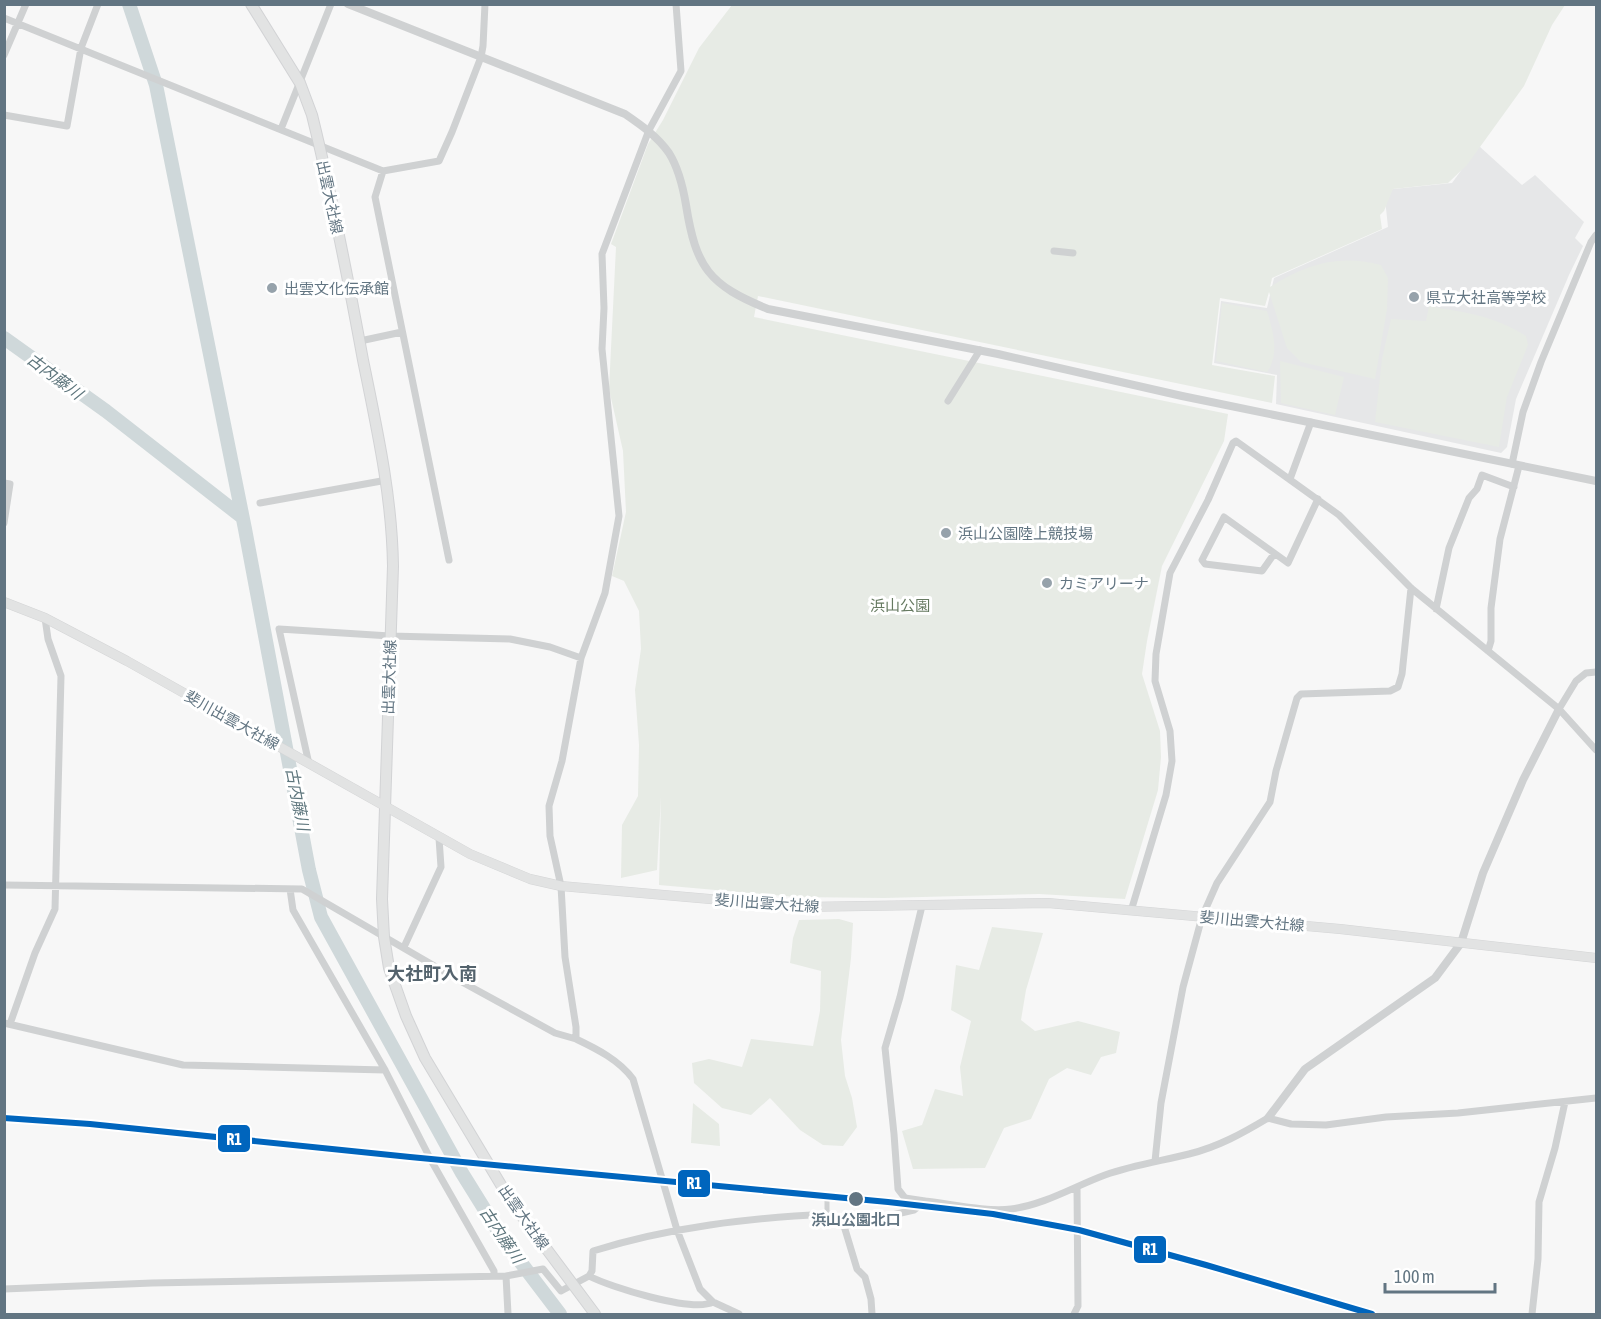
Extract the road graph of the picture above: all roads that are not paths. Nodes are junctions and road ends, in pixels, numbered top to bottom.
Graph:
1 (26, 4) edge
2 (98, 4) edge
3 (251, 4) edge
4 (331, 4) edge
5 (348, 4) edge
6 (485, 4) edge
7 (676, 4) edge
8 (4, 18) edge
9 (18, 23) junction
10 (81, 48) junction
11 (4, 55) edge
12 (481, 57) junction
13 (300, 83) junction
14 (4, 115) edge
15 (281, 129) junction
16 (649, 130) junction
17 (320, 145) junction
18 (383, 171) junction
19 (1596, 235) edge
20 (1054, 251) dead end
21 (1073, 254) dead end
22 (402, 332) junction
23 (360, 341) junction
24 (980, 350) junction
25 (948, 401) dead end
26 (1311, 422) junction
27 (1516, 465) junction
28 (1290, 479) junction
29 (387, 480) junction
30 (1596, 481) edge
31 (4, 483) edge
32 (1514, 487) junction
33 (1318, 499) junction
34 (260, 503) dead end
35 (4, 523) edge
36 (1274, 554) junction
37 (450, 560) dead end
38 (1411, 588) junction
39 (4, 602) edge
40 (1436, 609) junction
41 (45, 618) junction
42 (390, 636) junction
43 (1488, 651) junction
44 (581, 658) junction
45 (1596, 672) edge
46 (1559, 709) junction
47 (1596, 750) edge
48 (307, 763) junction
49 (385, 808) junction
50 (439, 837) junction
51 (4, 885) edge
52 (54, 886) junction
53 (561, 886) junction
54 (290, 889) junction
55 (922, 906) junction
56 (1131, 911) junction
57 (1202, 917) junction
58 (384, 937) junction
59 (1461, 943) junction
60 (404, 947) junction
61 (1596, 958) edge
62 (7, 1024) edge
63 (576, 1039) junction
64 (386, 1070) junction
65 (1596, 1098) edge
66 (1565, 1102) junction
67 (1268, 1118) junction
68 (1155, 1161) junction
69 (1077, 1187) junction
70 (827, 1201) dead end
71 (925, 1201) junction
72 (826, 1214) junction
73 (844, 1226) junction
74 (677, 1230) junction
75 (494, 1276) junction
76 (506, 1276) junction
77 (589, 1276) junction
78 (573, 1284) junction
79 (4, 1289) edge
80 (713, 1302) junction
81 (508, 1314) edge
82 (595, 1314) edge
83 (739, 1314) edge
84 (872, 1314) edge
85 (1074, 1314) edge
86 (1532, 1314) edge

1 - 9 street
2 - 10 street
3 - 13 main road, 出雲大社線
4 - 13 street
5 - 12 street
6 - 12 street
7 - 16 street
8 - 9 street
9 - 10 street
9 - 11 street
10 - 14 street
10 - 15 street
12 - 16 street
12 - 18 street
13 - 15 street
13 - 17 main road, 出雲大社線
15 - 17 street
16 - 24 street
16 - 44 street
17 - 18 street
17 - 23 main road, 出雲大社線
18 - 22 street
19 - 27 street
20 - 21 street
22 - 23 street
22 - 37 street
23 - 29 main road, 出雲大社線
24 - 25 street
24 - 26 street
26 - 27 street
26 - 28 street
27 - 30 street
27 - 32 street
28 - 33 street
28 - 56 street
29 - 34 street
29 - 42 main road, 出雲大社線
31 - 35 street
32 - 40 street
32 - 43 street
33 - 36 street
33 - 38 street
36 - 36 street
38 - 40 street
38 - 57 street
39 - 41 main road, 斐川出雲大社線
40 - 43 street
41 - 48 main road, 斐川出雲大社線
41 - 52 street
42 - 44 street
42 - 48 street
42 - 49 main road, 出雲大社線
43 - 46 street
44 - 53 street
45 - 46 street
46 - 47 street
46 - 59 street
48 - 49 main road, 斐川出雲大社線
49 - 50 main road, 斐川出雲大社線
49 - 58 main road, 出雲大社線
50 - 53 main road, 斐川出雲大社線
50 - 60 street
51 - 52 street
52 - 54 street
52 - 62 street
53 - 55 main road, 斐川出雲大社線
53 - 63 street
54 - 58 street
54 - 64 street
55 - 56 main road, 斐川出雲大社線
55 - 71 street
56 - 57 main road, 斐川出雲大社線
57 - 59 main road, 斐川出雲大社線
57 - 68 street
58 - 60 street
58 - 78 main road, 出雲大社線
59 - 61 main road, 斐川出雲大社線
59 - 67 street
60 - 63 street
62 - 64 street
63 - 74 street
64 - 75 street
65 - 66 street
66 - 67 street
66 - 86 street
67 - 68 street
68 - 69 street
69 - 71 street
69 - 85 street
70 - 72 street
71 - 73 street
72 - 73 street
72 - 74 street
73 - 84 street
74 - 77 street
74 - 80 street
75 - 76 street
75 - 79 street
76 - 78 street
76 - 81 street
77 - 78 street
77 - 80 street
78 - 82 main road, 出雲大社線
80 - 83 street

